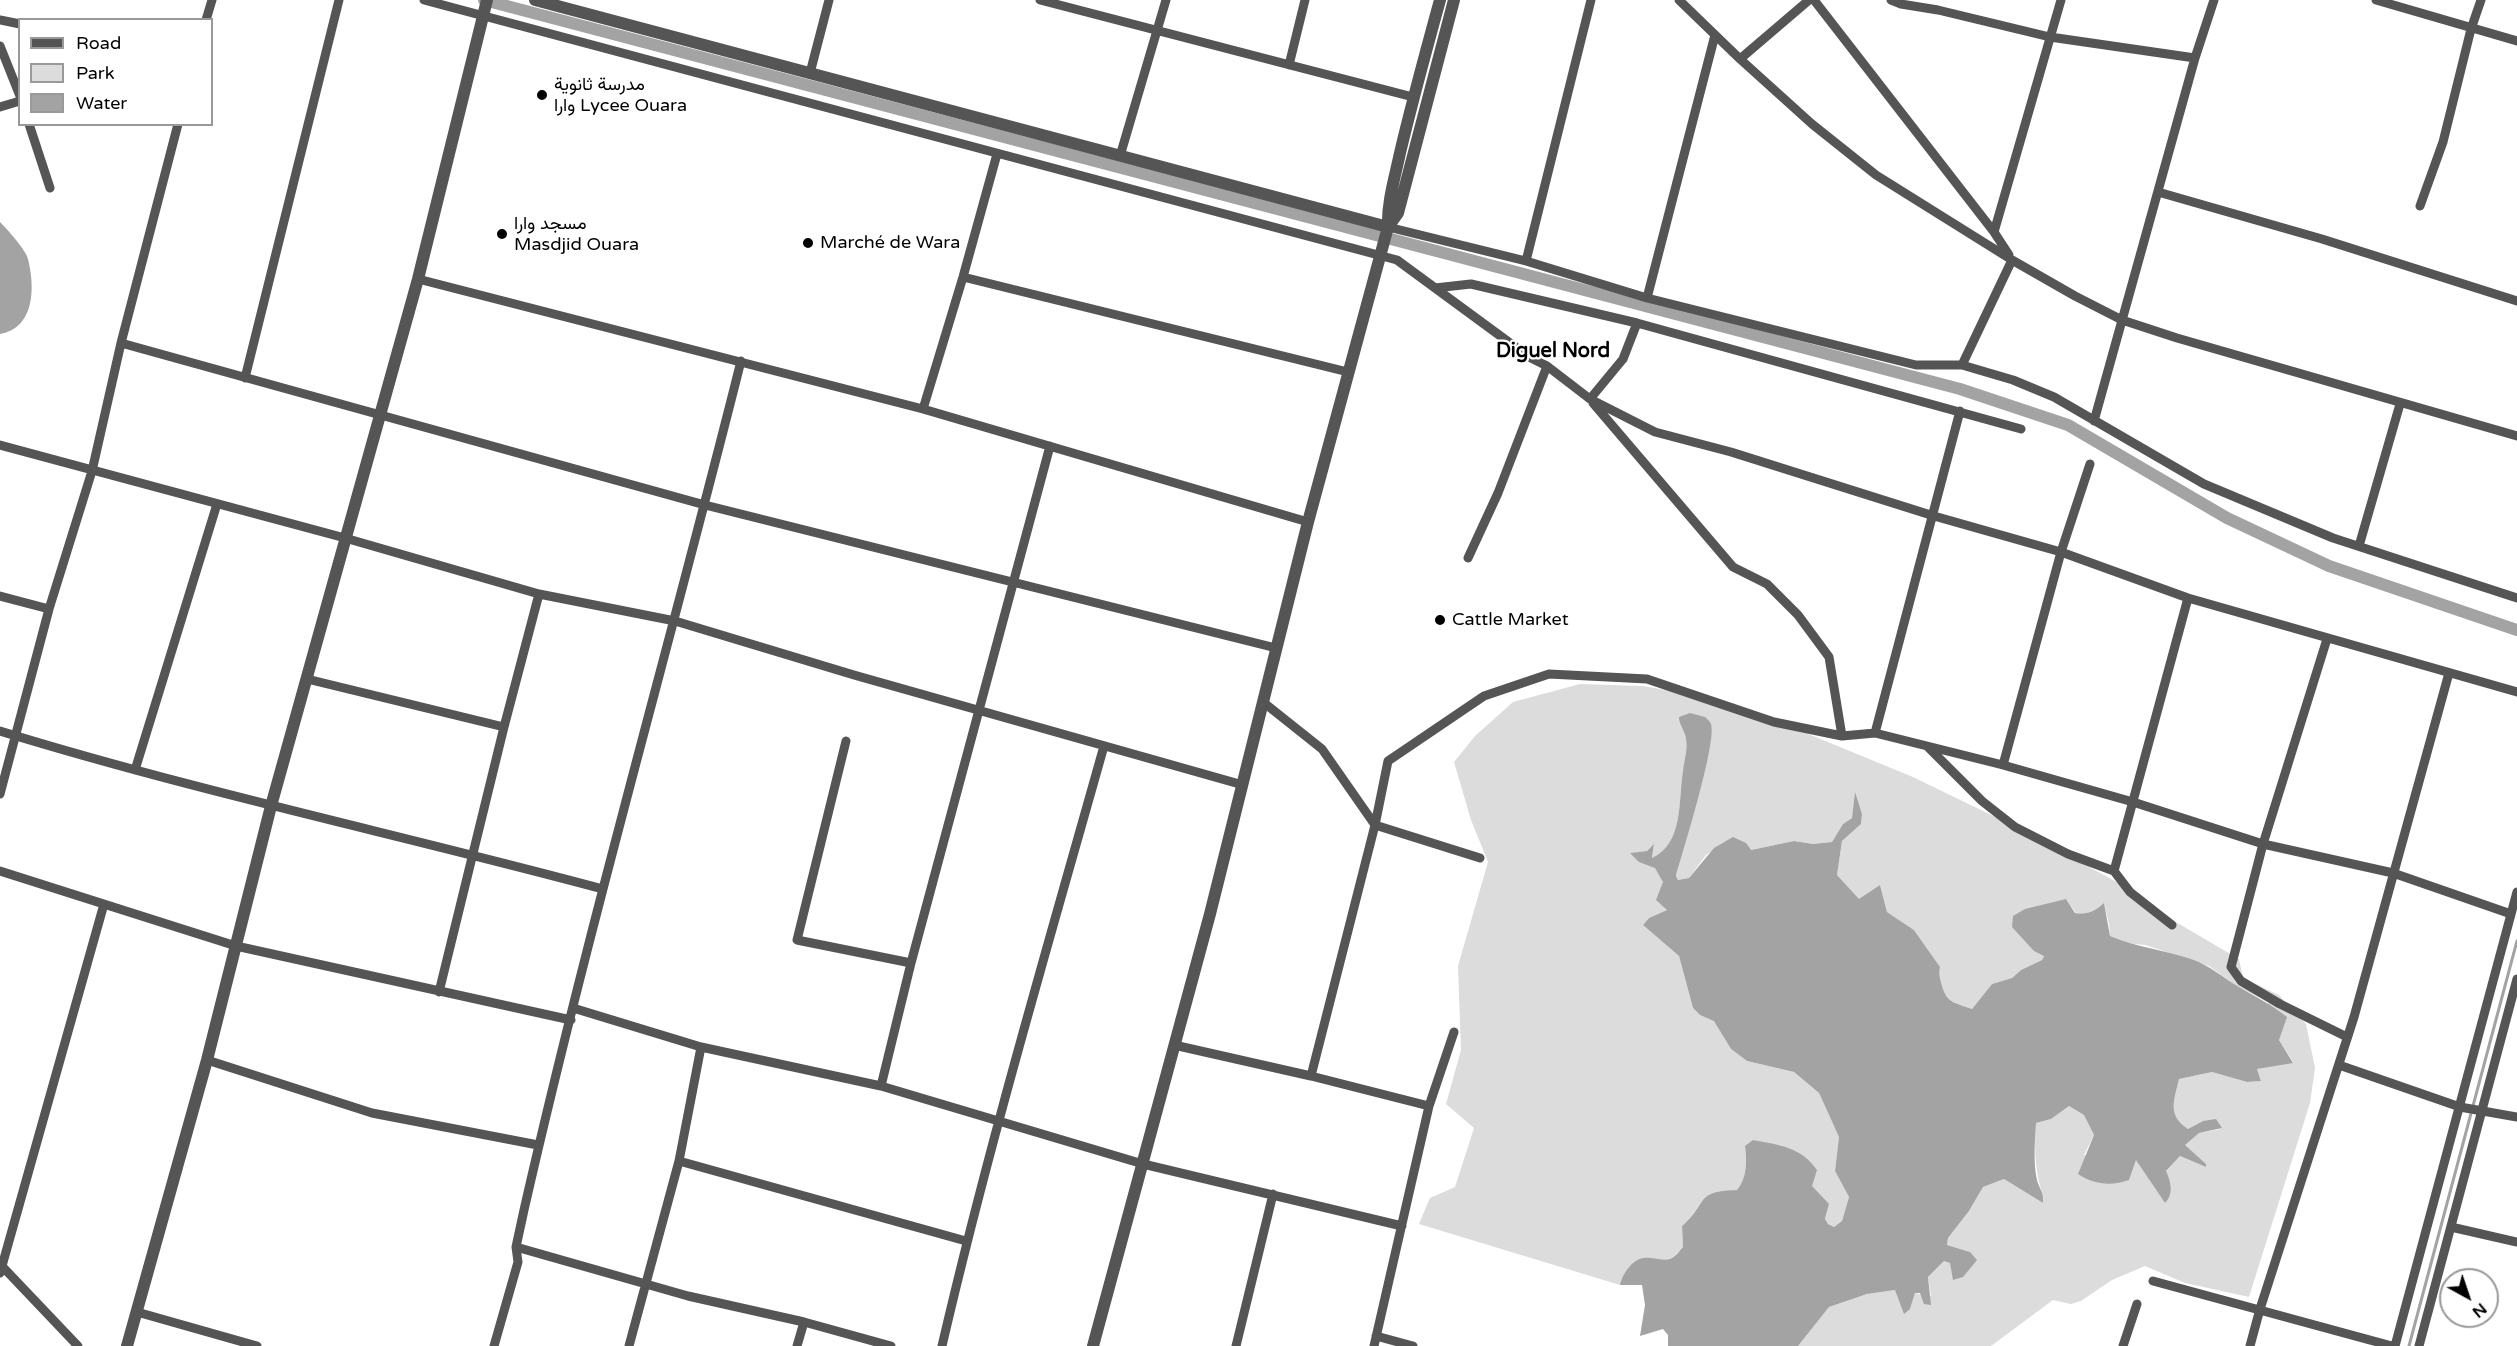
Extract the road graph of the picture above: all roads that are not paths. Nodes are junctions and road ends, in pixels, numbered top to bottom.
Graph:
1 (212, 0) edge
2 (339, 0) edge
3 (424, 0) edge
4 (535, 0) edge
5 (829, 0) edge
6 (1040, 0) edge
7 (1166, 0) edge
8 (1305, 0) edge
9 (1440, 0) edge
10 (1454, 0) edge
11 (1591, 0) edge
12 (1679, 0) edge
13 (1809, 0) edge
14 (1829, 0) edge
15 (1891, 0) edge
16 (2061, 0) edge
17 (2214, 0) edge
18 (2376, 0) edge
19 (2481, 0) edge
20 (1817, 2) edge
21 (486, 8) edge
22 (207, 18) edge
23 (0, 20) edge
24 (18, 24) edge
25 (2471, 29) junction
26 (1158, 30) junction
27 (1715, 35) junction
28 (2050, 37) junction
29 (2517, 41) edge
30 (0, 46) edge
31 (2195, 58) junction
32 (1740, 59) junction
33 (1289, 65) junction
34 (810, 74) junction
35 (18, 91) edge
36 (1413, 97) junction
37 (18, 102) edge
38 (0, 107) edge
39 (30, 126) edge
40 (177, 126) edge
41 (997, 154) junction
42 (1120, 156) junction
43 (50, 188) dead end
44 (2158, 192) junction
45 (2420, 206) dead end
46 (1388, 230) junction
47 (1994, 232) junction
48 (1381, 252) junction
49 (2012, 260) junction
50 (1526, 261) junction
51 (963, 277) junction
52 (418, 279) junction
53 (1435, 288) junction
54 (1647, 298) junction
55 (2517, 301) edge
56 (2122, 320) junction
57 (1637, 323) junction
58 (121, 343) junction
59 (741, 361) junction
60 (1962, 365) junction
61 (1547, 366) junction
62 (1348, 372) junction
63 (245, 378) junction
64 (1590, 399) junction
65 (2400, 404) junction
66 (923, 409) junction
67 (1960, 411) junction
68 (380, 415) junction
69 (2094, 421) junction
70 (2021, 429) dead end
71 (2517, 436) edge
72 (0, 446) edge
73 (1050, 446) junction
74 (2090, 464) dead end
75 (92, 471) junction
76 (217, 504) junction
77 (705, 505) junction
78 (1934, 516) junction
79 (1308, 522) junction
80 (345, 538) junction
81 (2359, 546) junction
82 (2061, 552) junction
83 (1468, 558) dead end
84 (1012, 582) junction
85 (539, 594) junction
86 (0, 596) edge
87 (2188, 598) junction
88 (2517, 598) edge
89 (49, 609) junction
90 (675, 621) junction
91 (2328, 639) junction
92 (1276, 648) junction
93 (2449, 673) junction
94 (307, 679) junction
95 (2517, 692) edge
96 (1263, 702) junction
97 (979, 709) junction
98 (504, 727) junction
99 (0, 731) edge
100 (1875, 732) junction
101 (16, 736) junction
102 (1842, 736) junction
103 (846, 741) dead end
104 (1926, 745) junction
105 (1104, 746) junction
106 (2003, 765) junction
107 (135, 770) junction
108 (1243, 785) junction
109 (0, 794) edge
110 (2133, 802) junction
111 (271, 806) junction
112 (1375, 825) junction
113 (2263, 844) junction
114 (474, 854) junction
115 (1480, 858) dead end
116 (0, 871) edge
117 (2114, 871) junction
118 (2393, 873) junction
119 (603, 889) junction
120 (2517, 892) edge
121 (104, 904) junction
122 (2511, 914) junction
123 (2172, 925) dead end
124 (236, 946) junction
125 (911, 963) junction
126 (2517, 979) edge
127 (439, 992) junction
128 (573, 1008) junction
129 (571, 1020) junction
130 (1454, 1032) dead end
131 (2347, 1036) junction
132 (1174, 1045) junction
133 (701, 1047) junction
134 (207, 1060) junction
135 (2339, 1065) junction
136 (1311, 1076) junction
137 (881, 1086) junction
138 (1429, 1106) junction
139 (2461, 1107) junction
140 (2481, 1110) junction
141 (2517, 1117) edge
142 (998, 1120) junction
143 (538, 1145) junction
144 (679, 1161) junction
145 (1143, 1164) junction
146 (1273, 1194) junction
147 (1402, 1226) junction
148 (2451, 1227) junction
149 (966, 1241) junction
150 (2517, 1242) edge
151 (516, 1247) junction
152 (1, 1267) edge
153 (2153, 1281) dead end
154 (645, 1285) junction
155 (2137, 1304) dead end
156 (2260, 1309) junction
157 (137, 1312) junction
158 (804, 1322) junction
159 (1375, 1341) edge
160 (78, 1346) edge
161 (127, 1346) edge
162 (257, 1346) edge
163 (494, 1346) edge
164 (629, 1346) edge
165 (797, 1346) edge
166 (891, 1346) edge
167 (942, 1346) edge
168 (1093, 1346) edge
169 (1236, 1346) edge
170 (1413, 1346) edge
171 (2123, 1346) edge
172 (2250, 1346) edge
173 (2393, 1346) edge
174 (2420, 1346) edge

1 - 22 street
2 - 63 street
3 - 21 street
4 - 34 street
5 - 34 street
6 - 26 street
7 - 26 street
8 - 33 street
9 - 36 street
10 - 46 street
11 - 50 street
12 - 27 street
13 - 32 street
14 - 20 street
15 - 28 street
16 - 28 street
17 - 31 street
18 - 25 street
19 - 25 street
20 - 47 street
21 - 41 street
21 - 52 street
23 - 24 street
25 - 29 street
25 - 45 street
26 - 33 street
26 - 42 street
27 - 32 street
27 - 54 street
28 - 31 street
28 - 47 street
30 - 35 street
31 - 44 street
32 - 49 street
33 - 36 street
34 - 42 street
36 - 46 street
37 - 38 street
39 - 43 street
40 - 58 street
41 - 48 street
41 - 51 street
42 - 46 street
44 - 55 street
44 - 56 street
46 - 48 street
46 - 50 street
47 - 49 street
48 - 53 street
48 - 62 street
49 - 56 street
49 - 60 street
50 - 54 street
51 - 62 street
51 - 66 street
52 - 59 street
52 - 68 street
53 - 57 street
53 - 61 street
54 - 60 street
56 - 65 street
56 - 69 street
57 - 64 street
57 - 67 street
58 - 63 street
58 - 75 street
59 - 66 street
59 - 77 street
60 - 69 street
61 - 64 street
61 - 83 street
62 - 79 street
63 - 68 street
64 - 78 street
64 - 102 street
65 - 71 street
65 - 81 street
66 - 73 street
67 - 70 street
67 - 78 street
68 - 77 street
68 - 80 street
69 - 81 street
72 - 75 street
73 - 79 street
73 - 84 street
74 - 82 street
75 - 76 street
75 - 89 street
76 - 80 street
76 - 107 street
77 - 84 street
77 - 90 street
78 - 82 street
78 - 100 street
79 - 92 street
80 - 85 street
80 - 94 street
81 - 88 street
82 - 87 street
82 - 106 street
84 - 92 street
84 - 97 street
85 - 90 street
85 - 98 street
86 - 89 street
87 - 91 street
87 - 110 street
89 - 101 street
90 - 97 street
90 - 119 street
91 - 93 street
91 - 113 street
92 - 96 street
93 - 95 street
93 - 118 street
94 - 98 street
94 - 111 street
96 - 108 street
96 - 112 street
97 - 105 street
97 - 125 street
98 - 114 street
99 - 101 street
100 - 102 street
100 - 104 street
101 - 107 street
101 - 109 street
102 - 112 street
103 - 125 street
104 - 106 street
104 - 117 street
105 - 108 street
105 - 142 street
106 - 110 street
107 - 111 street
108 - 132 street
110 - 113 street
110 - 117 street
111 - 114 street
111 - 124 street
112 - 115 street
112 - 136 street
113 - 118 street
113 - 131 street
114 - 119 street
114 - 127 street
116 - 121 street
117 - 123 street
118 - 122 street
118 - 131 street
119 - 128 street
120 - 122 street
121 - 124 street
121 - 152 street
122 - 139 street
124 - 127 street
124 - 134 street
125 - 137 street
126 - 140 street
127 - 129 street
128 - 129 street
128 - 133 street
129 - 143 street
130 - 138 street
131 - 135 street
132 - 136 street
132 - 145 street
133 - 137 street
133 - 144 street
134 - 143 street
134 - 157 street
135 - 139 street
135 - 156 street
136 - 138 street
137 - 142 street
138 - 147 street
139 - 140 street
139 - 173 street
140 - 141 street
140 - 148 street
142 - 145 street
142 - 149 street
143 - 151 street
144 - 149 street
144 - 154 street
145 - 146 street
145 - 168 street
146 - 147 street
146 - 169 street
147 - 159 street
148 - 150 street
148 - 174 street
149 - 167 street
151 - 154 street
151 - 163 street
152 - 160 street
153 - 156 street
154 - 158 street
154 - 164 street
155 - 171 street
156 - 172 street
156 - 173 street
157 - 161 street
157 - 162 street
158 - 165 street
158 - 166 street
159 - 170 street

